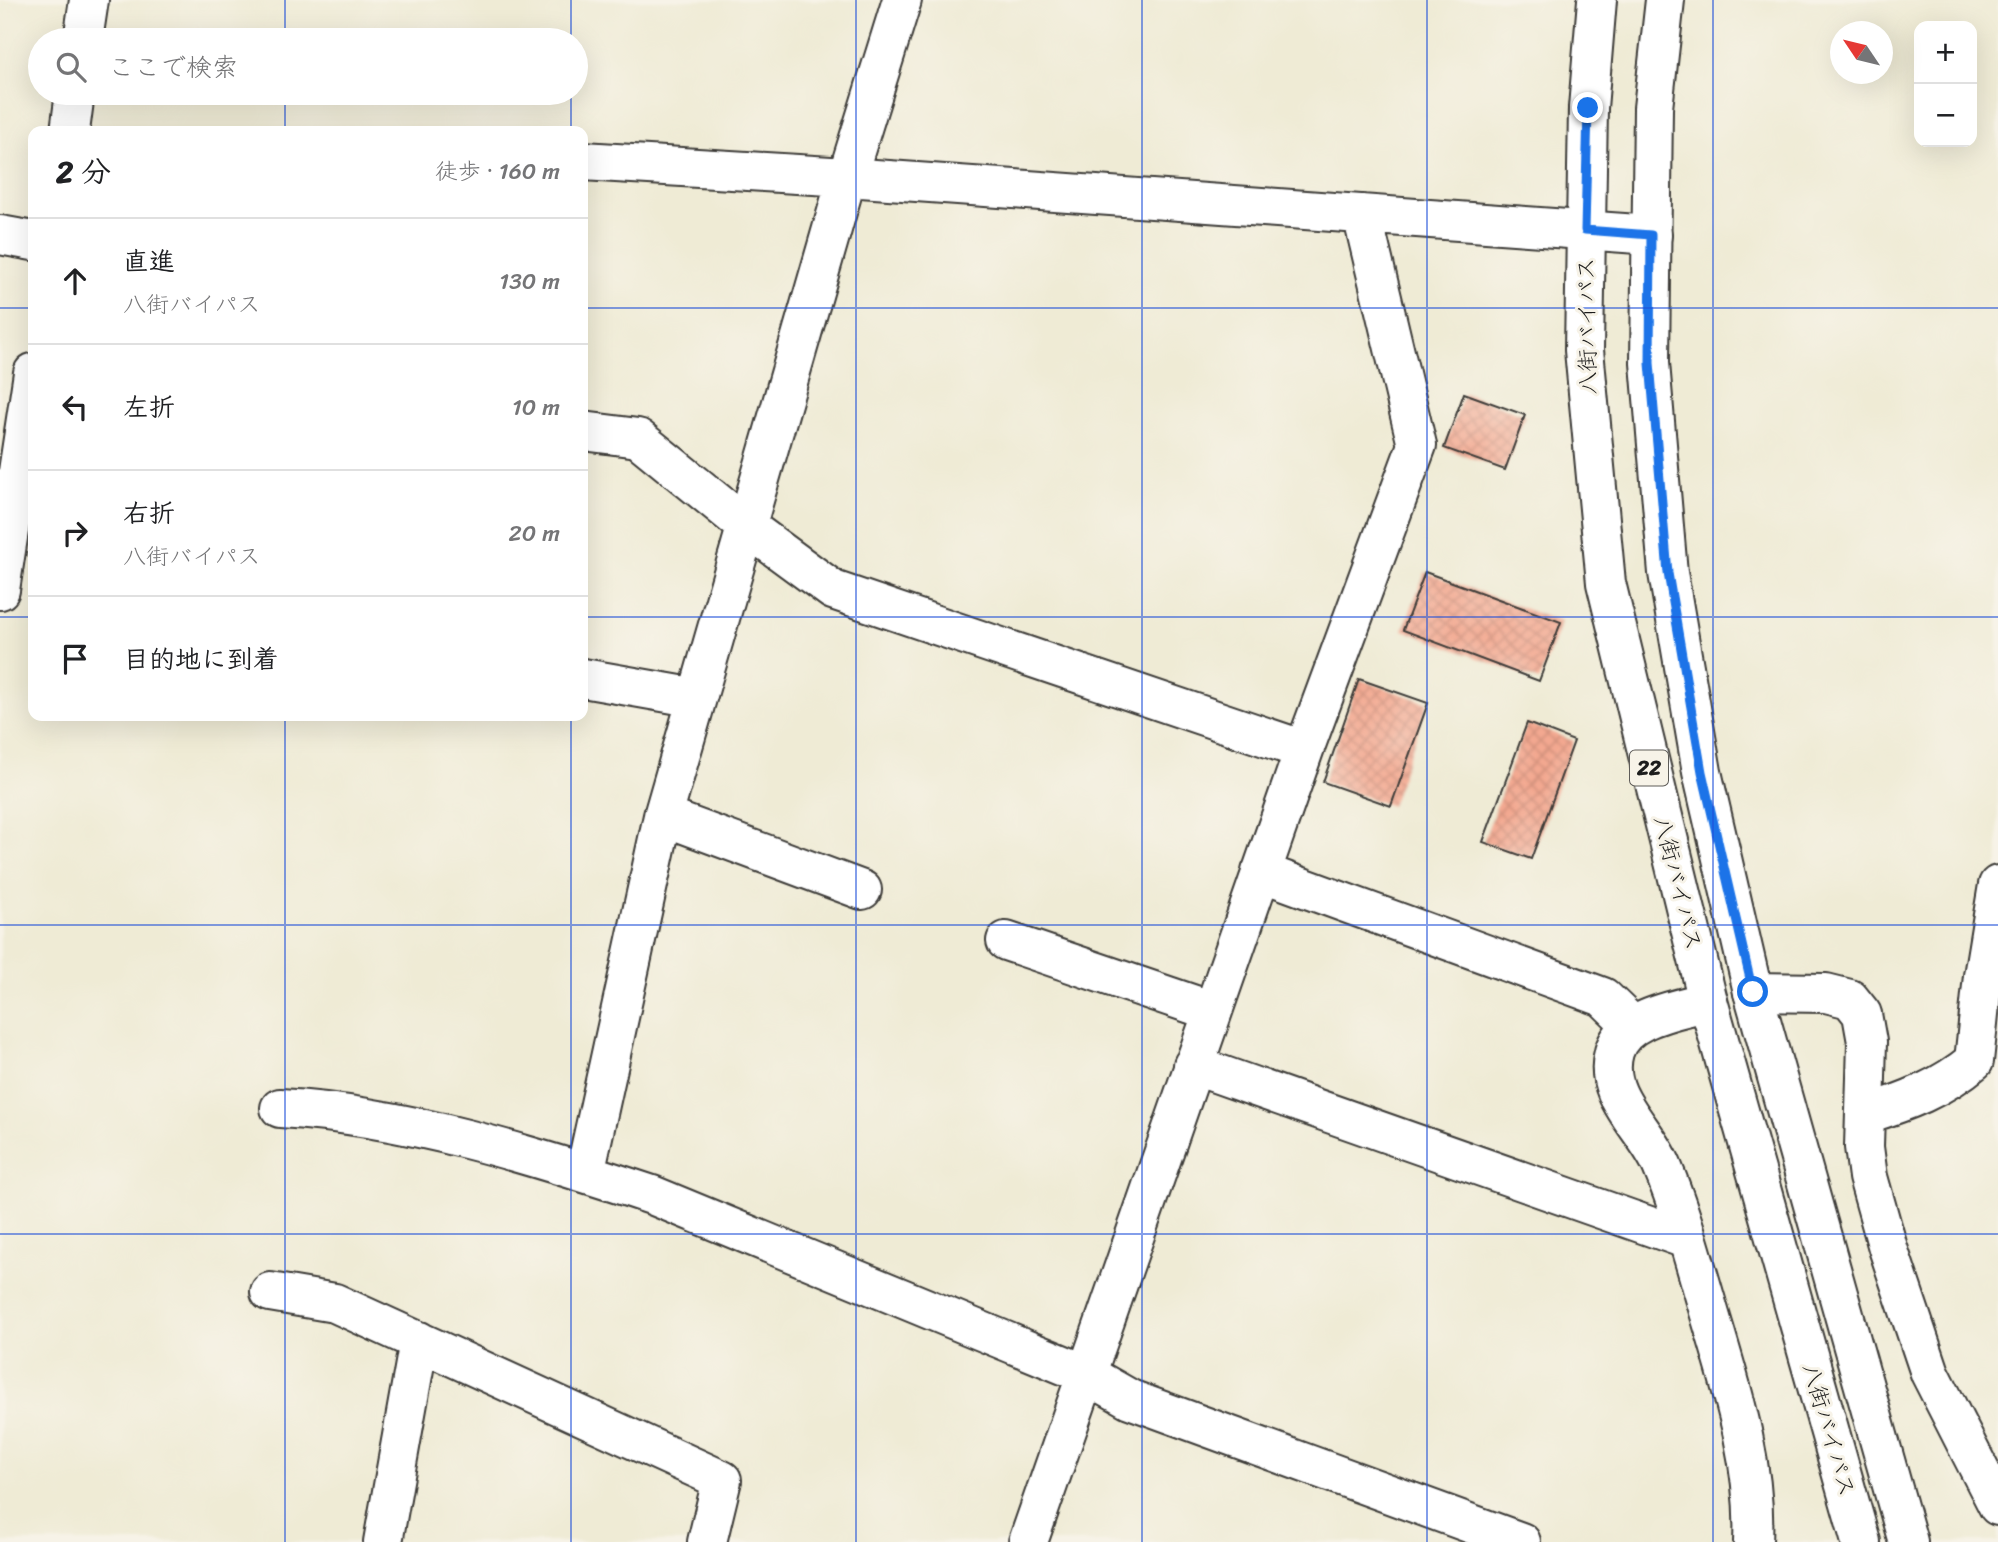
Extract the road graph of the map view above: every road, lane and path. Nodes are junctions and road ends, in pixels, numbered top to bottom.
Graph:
1 (89, 0) edge
2 (902, 0) edge
3 (1597, 0) edge
4 (1665, 0) edge
5 (85, 28) edge
6 (73, 105) edge
7 (71, 126) edge
8 (588, 161) edge
9 (847, 177) junction
10 (1362, 214) junction
11 (1585, 230) junction
12 (0, 235) edge
13 (1651, 235) junction
14 (28, 240) edge
15 (28, 391) edge
16 (588, 432) edge
17 (10, 455) edge
18 (746, 526) junction
19 (0, 590) edge
20 (588, 679) edge
21 (696, 698) junction
22 (1304, 750) junction
23 (663, 816) junction
24 (1261, 872) junction
25 (1998, 885) edge
26 (862, 890) dead end
27 (1006, 941) dead end
28 (1753, 992) junction
29 (1708, 1001) junction
30 (1212, 1011) junction
31 (1633, 1026) junction
32 (1193, 1065) junction
33 (280, 1108) dead end
34 (1866, 1115) junction
35 (585, 1173) junction
36 (1686, 1239) junction
37 (270, 1292) dead end
38 (419, 1341) junction
39 (1088, 1375) junction
40 (1998, 1506) edge
41 (1857, 1528) edge
42 (1514, 1541) edge
43 (383, 1542) edge
44 (707, 1542) edge
45 (1028, 1542) edge
46 (1753, 1542) edge
47 (1908, 1542) edge

1 - 5 street
2 - 9 street
3 - 11 street, 八街バイパス / 22
4 - 13 street, 八街バイパス / 22
6 - 7 street
8 - 9 street
9 - 10 street
9 - 18 street
10 - 11 street
10 - 22 street
11 - 13 street
11 - 29 street, 八街バイパス / 22
12 - 14 street
13 - 28 street, 八街バイパス / 22
15 - 17 street
16 - 18 street
17 - 19 street
18 - 21 street
18 - 22 street
20 - 21 street
21 - 23 street
22 - 24 street
23 - 26 street
23 - 35 street
24 - 30 street
24 - 31 street
25 - 34 street
27 - 30 street
28 - 34 street
28 - 47 street, 八街バイパス / 22
29 - 31 street
29 - 41 street, 八街バイパス / 22
30 - 32 street
31 - 36 street
32 - 36 street
32 - 39 street
33 - 35 street
34 - 40 street
35 - 39 street
36 - 46 street
37 - 38 street
38 - 43 street
38 - 44 street
39 - 42 street
39 - 45 street

